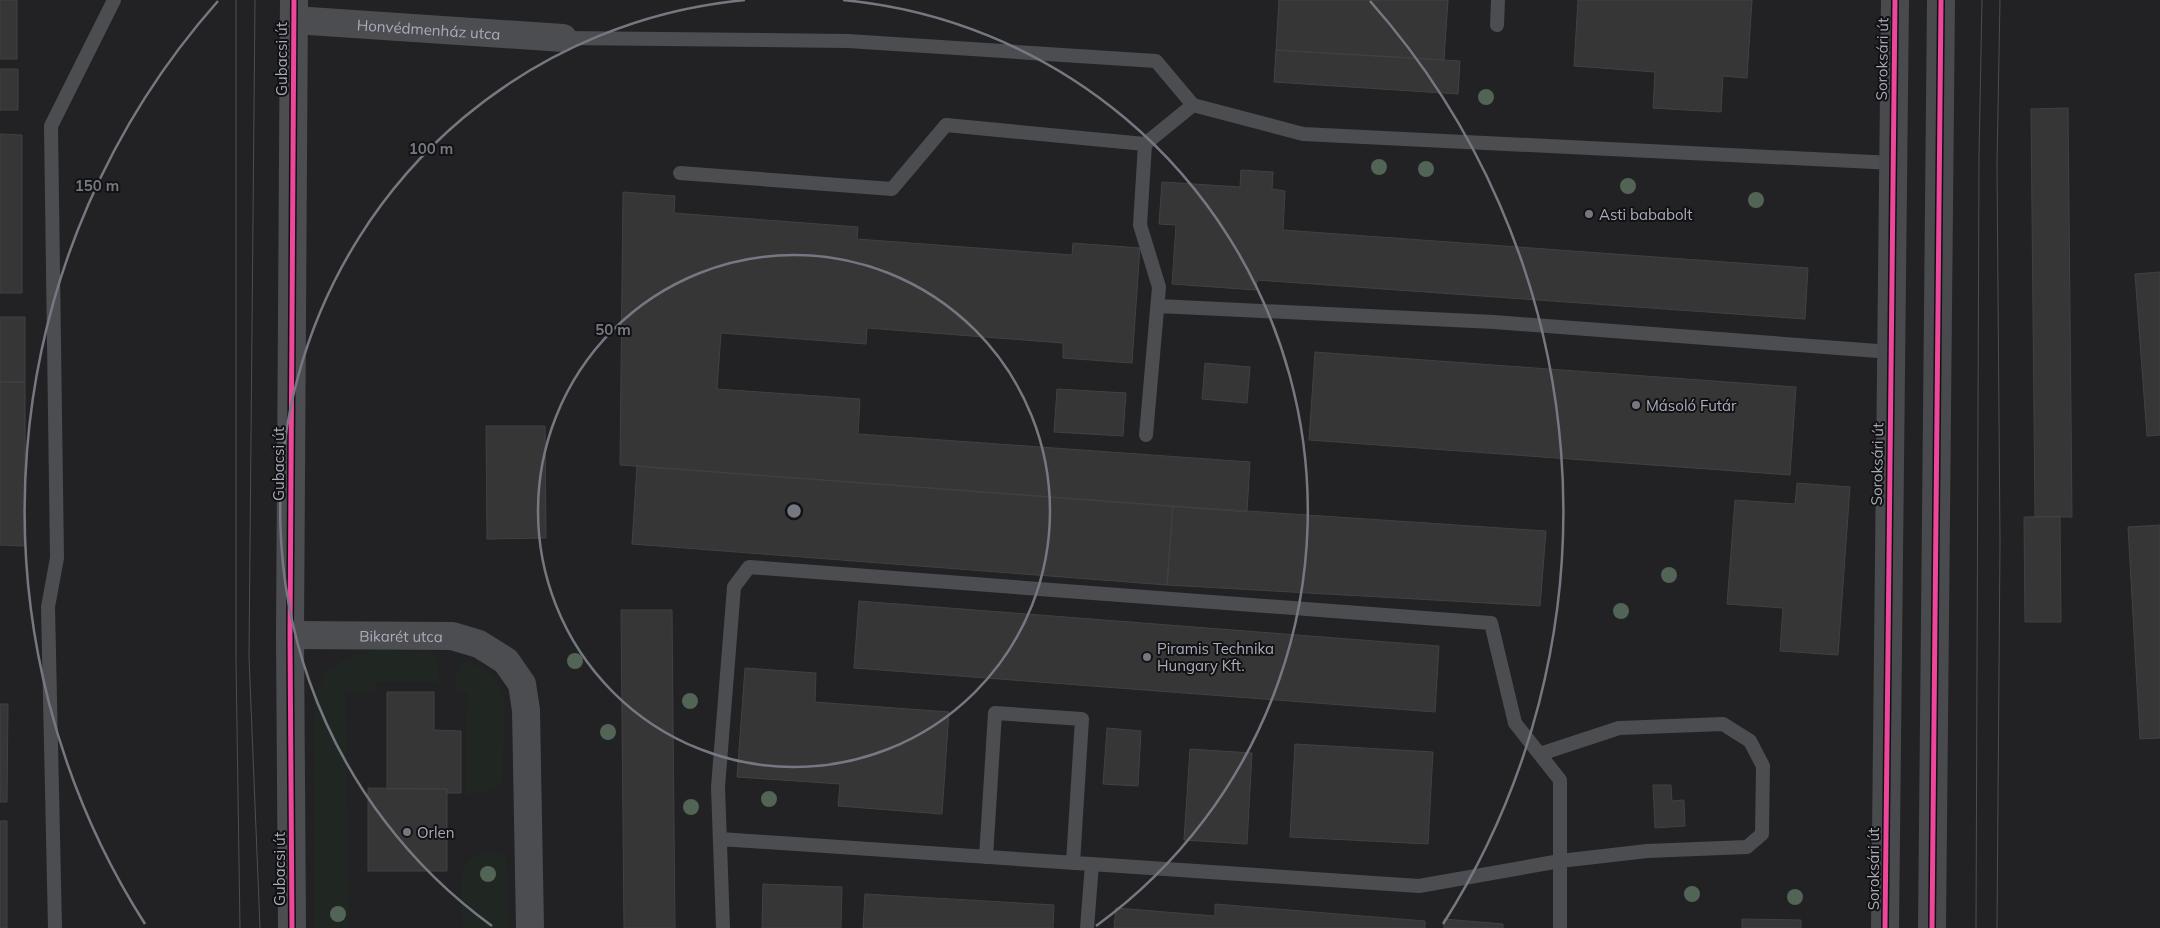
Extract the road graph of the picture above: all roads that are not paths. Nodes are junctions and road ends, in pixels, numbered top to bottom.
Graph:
1 (114, 0) edge
2 (1498, 0) edge
3 (1895, 0) edge
4 (1940, 0) edge
5 (294, 10) edge
6 (1497, 25) dead end
7 (563, 38) joint
8 (1193, 105) junction
9 (1145, 144) junction
10 (1893, 163) junction
11 (680, 173) dead end
12 (1158, 306) junction
13 (1891, 352) junction
14 (1146, 435) dead end
15 (290, 634) junction
16 (1540, 754) junction
17 (720, 839) junction
18 (986, 857) junction
19 (1560, 861) junction
20 (1073, 863) junction
21 (1092, 864) junction
22 (55, 928) edge
23 (292, 928) edge
24 (530, 928) edge
25 (723, 928) edge
26 (1087, 928) edge
27 (1560, 928) edge
28 (1885, 928) edge
29 (1932, 928) edge

1 - 22 lane
2 - 6 lane
3 - 10 main road, Soroksári út
4 - 29 main road
5 - 7 street, Honvédmenház utca
5 - 15 street, Gubacsi út
7 - 8 lane
8 - 9 lane
8 - 10 lane
9 - 11 lane
9 - 12 lane
10 - 13 main road, Soroksári út
12 - 13 lane
12 - 14 lane
13 - 28 main road, Soroksári út
15 - 23 street, Gubacsi út
15 - 24 street, Bikarét utca
16 - 17 lane
16 - 19 lane
16 - 19 lane
17 - 18 lane
17 - 25 lane
18 - 20 lane
18 - 20 lane
19 - 21 lane
19 - 27 lane
20 - 21 lane
21 - 26 lane

